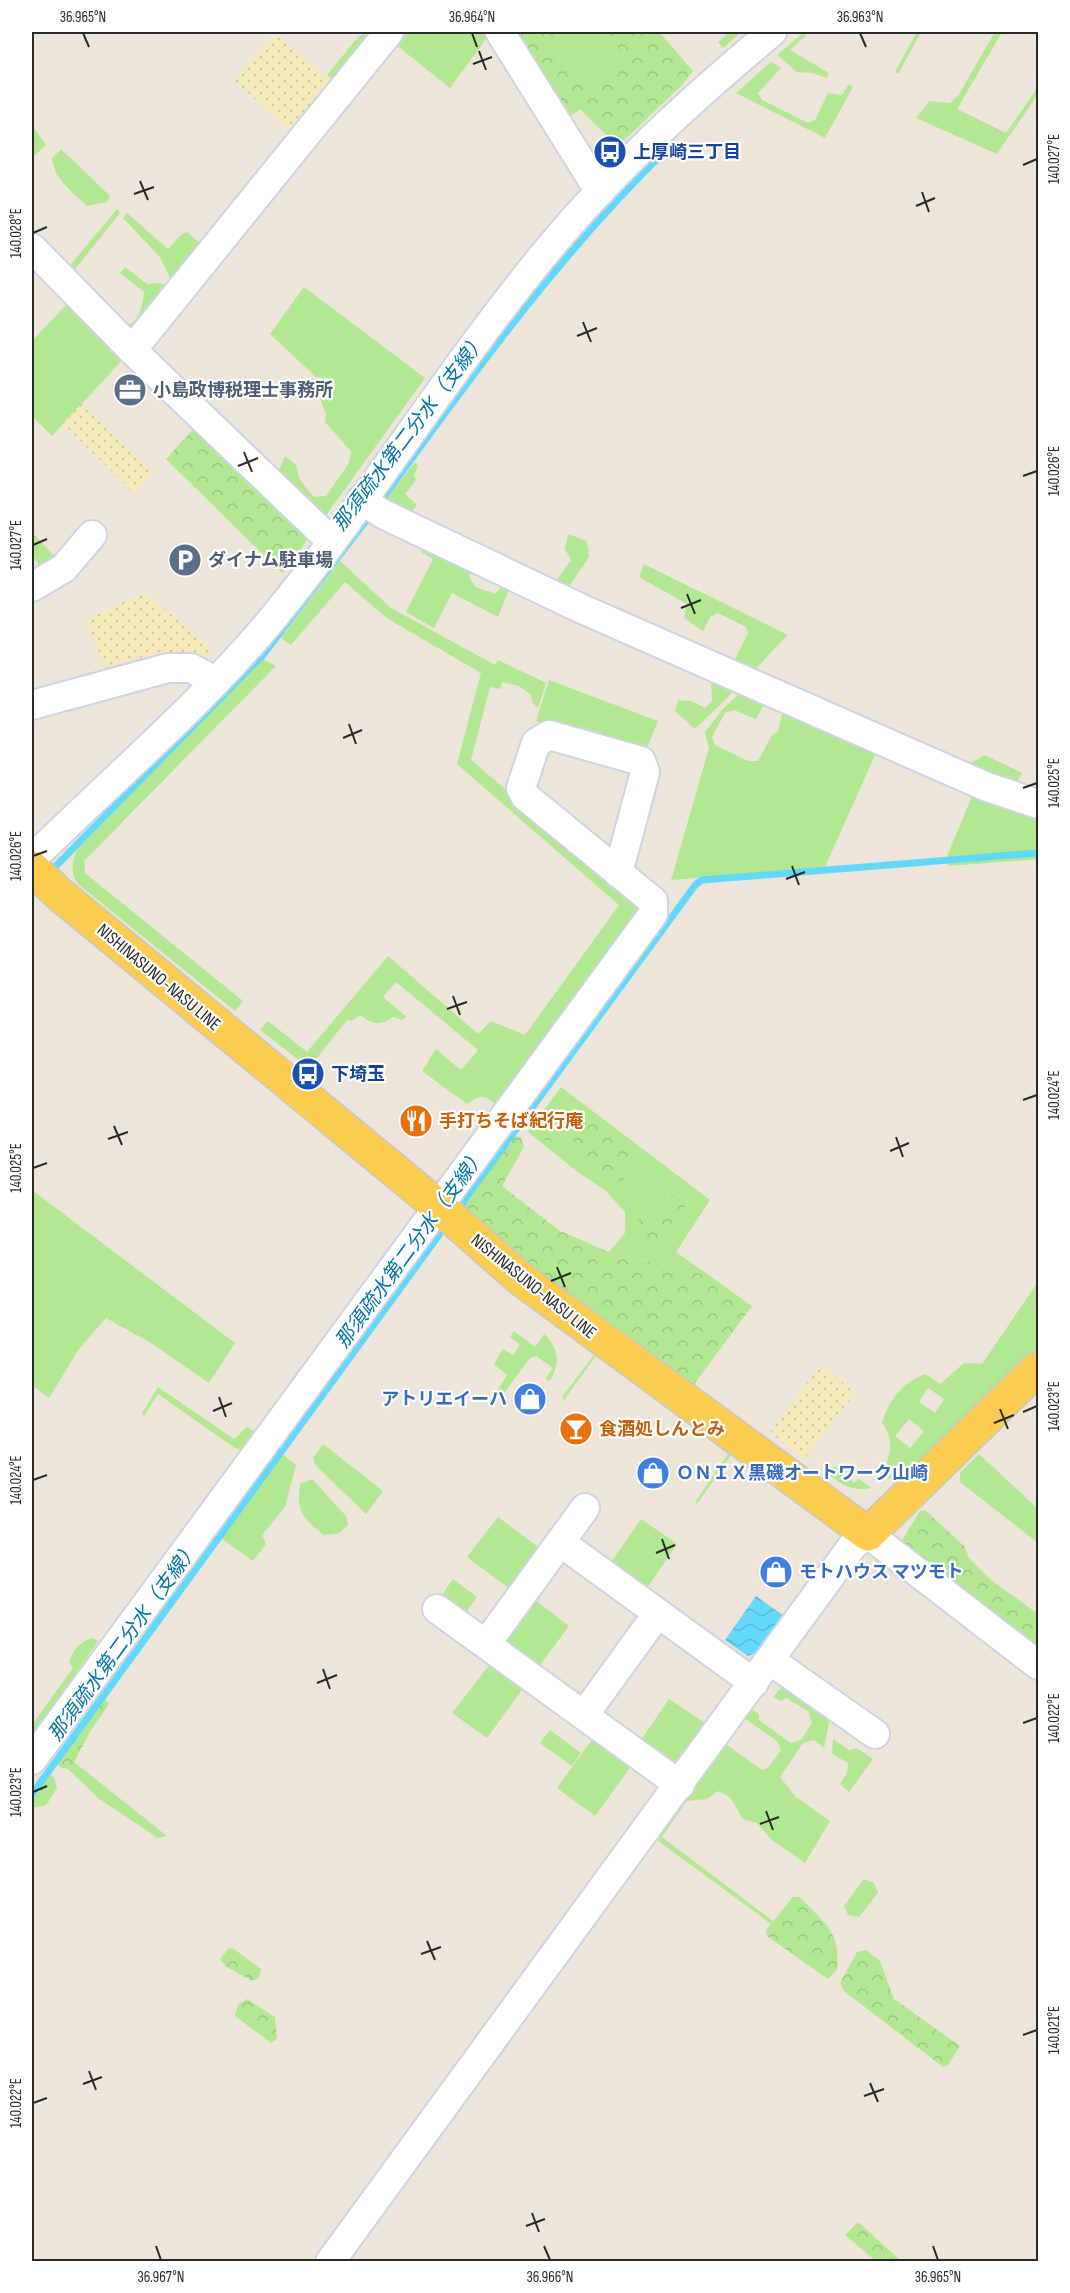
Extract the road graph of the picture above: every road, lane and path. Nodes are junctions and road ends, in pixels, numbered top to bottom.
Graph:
1 (389, 32) edge
2 (500, 32) edge
3 (772, 32) edge
4 (600, 192) junction
5 (32, 248) edge
6 (132, 350) junction
7 (362, 500) junction
8 (92, 535) dead end
9 (332, 542) junction
10 (32, 587) edge
11 (215, 681) junction
12 (32, 705) edge
13 (1038, 804) edge
14 (32, 859) edge
15 (32, 868) edge
16 (618, 873) junction
17 (438, 1207) junction
18 (1038, 1368) edge
19 (585, 1508) dead end
20 (868, 1533) junction
21 (560, 1542) junction
22 (436, 1609) dead end
23 (658, 1613) junction
24 (486, 1644) junction
25 (1038, 1665) edge
26 (763, 1672) junction
27 (584, 1715) junction
28 (874, 1734) dead end
29 (32, 1761) edge
30 (680, 1785) junction
31 (330, 2262) edge

1 - 6 street
2 - 4 street
3 - 4 street
4 - 7 street
5 - 6 street
6 - 9 street
7 - 9 street
7 - 13 street
8 - 10 street
9 - 11 street
11 - 12 street
11 - 14 street
15 - 17 main road, NISHINASUNO-NASU LINE
16 - 16 street
16 - 17 street
17 - 20 main road, NISHINASUNO-NASU LINE
17 - 29 street
18 - 20 main road
19 - 21 street
20 - 25 street
20 - 26 street
21 - 23 street
21 - 24 street
22 - 24 street
23 - 26 street
23 - 27 street
24 - 27 street
26 - 28 street
26 - 30 street
27 - 30 street
30 - 31 street

